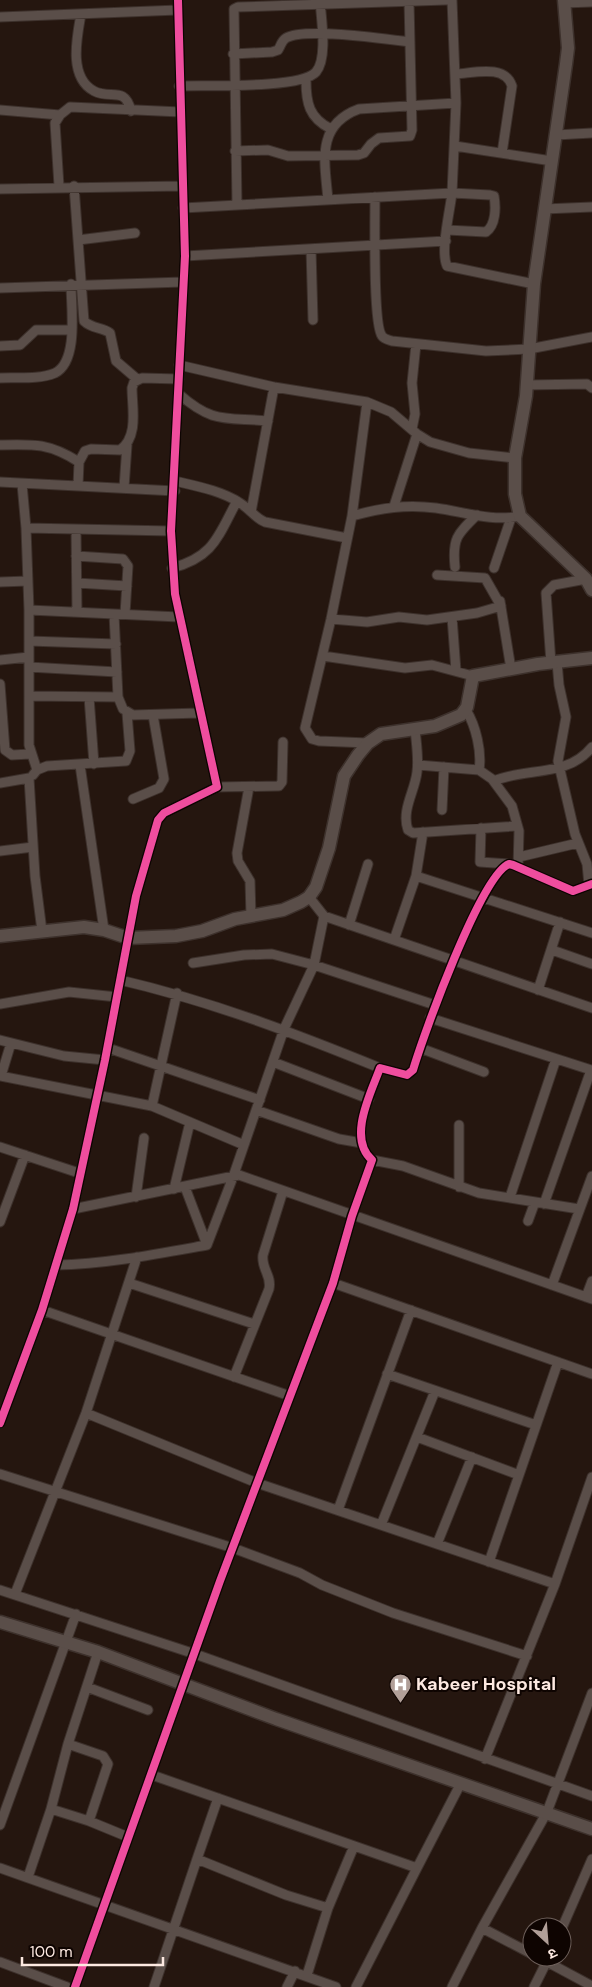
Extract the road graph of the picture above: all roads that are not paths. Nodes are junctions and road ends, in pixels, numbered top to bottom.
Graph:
1 (178, 0) edge
2 (446, 0) edge
3 (452, 0) edge
4 (409, 1) edge
5 (320, 2) edge
6 (564, 2) edge
7 (592, 2) edge
8 (178, 10) junction
9 (81, 14) junction
10 (0, 17) edge
11 (322, 33) junction
12 (410, 42) junction
13 (233, 54) junction
14 (456, 74) junction
15 (306, 80) junction
16 (234, 85) junction
17 (179, 86) junction
18 (456, 103) junction
19 (412, 105) junction
20 (0, 110) edge
21 (131, 111) junction
22 (180, 112) junction
23 (60, 115) junction
24 (331, 129) junction
25 (592, 132) edge
26 (556, 135) junction
27 (455, 146) junction
28 (235, 151) junction
29 (502, 153) junction
30 (324, 156) junction
31 (552, 161) junction
32 (59, 186) junction
33 (74, 186) junction
34 (182, 186) junction
35 (0, 189) edge
36 (452, 193) junction
37 (375, 198) junction
38 (328, 200) junction
39 (237, 205) junction
40 (592, 206) edge
41 (183, 208) junction
42 (544, 209) junction
43 (447, 230) junction
44 (135, 233) dead end
45 (78, 240) junction
46 (446, 241) junction
47 (376, 245) junction
48 (311, 249) junction
49 (185, 256) junction
50 (183, 282) junction
51 (70, 284) junction
52 (534, 284) junction
53 (81, 286) junction
54 (0, 288) edge
55 (313, 320) dead end
56 (72, 330) junction
57 (592, 337) edge
58 (416, 344) junction
59 (0, 346) edge
60 (529, 350) junction
61 (179, 365) junction
62 (0, 378) edge
63 (137, 379) junction
64 (179, 379) junction
65 (526, 385) junction
66 (274, 387) junction
67 (592, 388) edge
68 (178, 394) junction
69 (367, 402) junction
70 (268, 421) junction
71 (415, 432) junction
72 (0, 445) edge
73 (127, 445) junction
74 (515, 458) junction
75 (79, 462) junction
76 (0, 482) edge
77 (22, 484) junction
78 (78, 486) junction
79 (175, 486) junction
80 (124, 488) junction
81 (237, 501) junction
82 (394, 506) junction
83 (251, 512) junction
84 (477, 515) junction
85 (352, 516) junction
86 (516, 517) junction
87 (26, 528) junction
88 (76, 530) junction
89 (171, 531) junction
90 (347, 538) junction
91 (76, 556) junction
92 (455, 567) dead end
93 (172, 568) junction
94 (494, 568) dead end
95 (437, 575) dead end
96 (0, 582) edge
97 (28, 582) junction
98 (77, 583) junction
99 (589, 584) edge
100 (127, 586) junction
101 (496, 586) dead end
102 (501, 606) junction
103 (29, 610) junction
104 (77, 612) junction
105 (114, 614) junction
106 (125, 614) junction
107 (179, 617) junction
108 (452, 617) junction
109 (331, 620) junction
110 (29, 640) junction
111 (116, 644) junction
112 (323, 656) junction
113 (29, 657) junction
114 (592, 658) edge
115 (0, 660) edge
116 (554, 662) junction
117 (29, 667) junction
118 (511, 669) junction
119 (456, 671) junction
120 (117, 672) junction
121 (473, 676) junction
122 (0, 684) edge
123 (29, 696) junction
124 (89, 697) junction
125 (118, 697) junction
126 (466, 710) junction
127 (127, 713) junction
128 (199, 713) junction
129 (153, 715) junction
130 (416, 728) junction
131 (283, 742) dead end
132 (368, 743) junction
133 (592, 747) edge
134 (30, 754) junction
135 (94, 764) junction
136 (80, 765) junction
137 (418, 765) junction
138 (444, 767) junction
139 (560, 767) junction
140 (37, 770) junction
141 (479, 770) junction
142 (29, 778) junction
143 (494, 781) junction
144 (0, 783) edge
145 (217, 787) junction
146 (249, 787) junction
147 (133, 799) dead end
148 (442, 810) dead end
149 (518, 826) junction
150 (481, 828) junction
151 (423, 832) junction
152 (579, 846) junction
153 (32, 847) junction
154 (592, 848) edge
155 (0, 851) edge
156 (518, 857) junction
157 (368, 864) dead end
158 (514, 866) junction
159 (416, 876) junction
160 (591, 884) edge
161 (309, 897) junction
162 (483, 899) junction
163 (250, 916) junction
164 (324, 916) junction
165 (560, 922) junction
166 (349, 925) junction
167 (104, 930) junction
168 (42, 931) junction
169 (592, 933) edge
170 (0, 936) edge
171 (128, 938) junction
172 (394, 940) junction
173 (552, 950) junction
174 (453, 960) junction
175 (193, 963) dead end
176 (592, 964) edge
177 (314, 965) junction
178 (120, 980) junction
179 (538, 990) junction
180 (177, 993) junction
181 (117, 997) junction
182 (0, 1004) edge
183 (435, 1005) junction
184 (592, 1008) edge
185 (430, 1018) junction
186 (284, 1029) junction
187 (0, 1040) edge
188 (11, 1043) junction
189 (108, 1048) junction
190 (420, 1048) junction
191 (556, 1059) junction
192 (106, 1060) junction
193 (273, 1062) junction
194 (160, 1066) junction
195 (380, 1068) junction
196 (591, 1070) edge
197 (484, 1072) dead end
198 (1, 1076) edge
199 (98, 1094) junction
200 (369, 1099) junction
201 (260, 1100) junction
202 (152, 1106) junction
203 (256, 1110) junction
204 (190, 1122) junction
205 (459, 1125) dead end
206 (144, 1138) dead end
207 (362, 1143) junction
208 (244, 1144) junction
209 (0, 1147) edge
210 (25, 1155) junction
211 (372, 1160) junction
212 (79, 1172) junction
213 (592, 1176) edge
214 (233, 1177) junction
215 (185, 1187) junction
216 (459, 1187) junction
217 (174, 1189) junction
218 (283, 1191) junction
219 (136, 1197) junction
220 (510, 1197) junction
221 (539, 1203) junction
222 (73, 1209) junction
223 (580, 1210) junction
224 (352, 1216) junction
225 (528, 1221) dead end
226 (0, 1222) edge
227 (207, 1245) junction
228 (137, 1257) junction
229 (56, 1265) junction
230 (592, 1281) edge
231 (129, 1283) junction
232 (333, 1283) junction
233 (552, 1285) junction
234 (589, 1298) edge
235 (42, 1310) junction
236 (411, 1310) junction
237 (254, 1324) junction
238 (111, 1334) junction
239 (558, 1362) junction
240 (387, 1374) junction
241 (592, 1374) edge
242 (234, 1377) junction
243 (435, 1390) junction
244 (290, 1396) junction
245 (86, 1413) junction
246 (0, 1424) edge
247 (536, 1425) junction
248 (417, 1437) junction
249 (472, 1457) junction
250 (0, 1474) edge
251 (519, 1475) junction
252 (592, 1477) edge
253 (257, 1483) junction
254 (57, 1491) junction
255 (338, 1510) junction
256 (381, 1525) junction
257 (437, 1544) junction
258 (232, 1548) junction
259 (489, 1562) junction
260 (555, 1584) junction
261 (0, 1590) edge
262 (15, 1594) junction
263 (76, 1614) junction
264 (0, 1622) edge
265 (66, 1643) junction
266 (98, 1652) junction
267 (195, 1654) junction
268 (526, 1656) junction
269 (185, 1685) junction
270 (87, 1687) junction
271 (592, 1693) edge
272 (148, 1710) dead end
273 (589, 1712) edge
274 (68, 1744) junction
275 (485, 1759) junction
276 (152, 1775) junction
277 (461, 1783) junction
278 (556, 1783) junction
279 (592, 1796) edge
280 (218, 1798) junction
281 (51, 1809) junction
282 (547, 1812) junction
283 (90, 1821) junction
284 (0, 1825) edge
285 (592, 1829) edge
286 (128, 1837) junction
287 (354, 1846) junction
288 (197, 1859) junction
289 (592, 1859) edge
290 (0, 1868) edge
291 (417, 1868) junction
292 (28, 1877) junction
293 (105, 1905) junction
294 (328, 1908) junction
295 (567, 1917) edge
296 (482, 1928) junction
297 (174, 1929) junction
298 (522, 1949) edge
299 (0, 1962) edge
300 (544, 1967) edge
301 (561, 1967) edge
302 (295, 1971) junction
303 (306, 1975) junction
304 (592, 1986) edge
305 (67, 1987) edge
306 (75, 1987) edge
307 (154, 1987) edge
308 (287, 1987) edge
309 (336, 1987) edge
310 (356, 1987) edge
311 (452, 1987) edge
312 (534, 1987) edge

1 - 8 street
2 - 4 street
3 - 14 street
4 - 5 street
4 - 12 street
5 - 11 street
5 - 13 street
6 - 7 street
6 - 26 street
8 - 9 street
8 - 17 street
9 - 10 street
9 - 21 street
11 - 12 street
11 - 13 street
11 - 15 street
12 - 19 street
13 - 16 street
14 - 18 street
14 - 29 street
15 - 16 street
15 - 24 street
16 - 17 street
16 - 28 street
17 - 22 street
18 - 19 street
18 - 27 street
19 - 24 street
19 - 30 street
20 - 23 street
21 - 22 street
21 - 23 street
22 - 34 street
23 - 32 street
24 - 30 street
25 - 26 street
26 - 31 street
27 - 29 street
27 - 36 street
28 - 30 street
28 - 39 street
29 - 31 street
30 - 38 street
31 - 42 street
32 - 33 street
32 - 35 street
33 - 34 street
33 - 45 street
34 - 41 street
36 - 37 street
36 - 43 street
36 - 43 street
37 - 38 street
37 - 47 street
38 - 39 street
39 - 41 street
40 - 42 street
41 - 49 street
42 - 52 street
43 - 46 street
44 - 45 street
45 - 53 street
46 - 47 street
46 - 52 street
47 - 48 street
47 - 58 street
48 - 49 street
48 - 55 street
49 - 50 street
50 - 53 street
50 - 61 street
51 - 53 street
51 - 54 street
51 - 56 street
52 - 60 street
53 - 63 street
56 - 59 street
56 - 62 street
57 - 60 street
58 - 60 street
58 - 71 street
60 - 65 street
61 - 64 street
61 - 66 street
63 - 64 street
63 - 73 street
64 - 68 street
65 - 67 street
65 - 74 street
66 - 69 street
66 - 70 street
68 - 70 street
68 - 79 street
69 - 71 street
69 - 85 street
70 - 83 street
71 - 74 street
71 - 82 street
72 - 75 street
73 - 75 street
73 - 80 street
74 - 86 street
75 - 78 street
76 - 77 street
77 - 78 street
77 - 87 street
78 - 80 street
79 - 80 street
79 - 81 street
79 - 89 street
81 - 83 street
81 - 93 street
82 - 84 street
82 - 85 street
83 - 90 street
84 - 86 street
84 - 92 street
85 - 90 street
86 - 94 street
86 - 99 street
87 - 88 street
87 - 97 street
88 - 89 street
88 - 91 street
89 - 93 street
90 - 109 street
91 - 98 street
91 - 100 street
93 - 107 street
95 - 102 street
96 - 97 street
97 - 103 street
98 - 100 street
98 - 104 street
99 - 116 street
100 - 106 street
101 - 102 street
102 - 108 street
102 - 118 street
103 - 104 street
103 - 110 street
104 - 105 street
105 - 106 street
105 - 111 street
106 - 107 street
107 - 128 street
108 - 109 street
108 - 119 street
109 - 112 street
110 - 111 street
110 - 113 street
111 - 120 street
112 - 119 street
112 - 132 street
113 - 115 street
113 - 117 street
114 - 116 street
116 - 118 street
116 - 139 street
117 - 120 street
117 - 123 street
118 - 121 street
119 - 121 street
120 - 125 street
121 - 126 street
122 - 134 street
123 - 124 street
123 - 134 street
124 - 125 street
124 - 135 street
125 - 127 street
126 - 130 street
126 - 141 street
127 - 129 street
127 - 135 street
128 - 129 street
128 - 145 street
129 - 147 street
130 - 132 street
130 - 137 street
131 - 146 street
132 - 161 street
133 - 139 street
134 - 140 street
135 - 136 street
136 - 140 street
136 - 167 street
137 - 138 street
137 - 151 street
138 - 141 street
138 - 148 street
139 - 143 street
139 - 152 street
140 - 142 street
141 - 143 street
142 - 144 street
142 - 153 street
143 - 149 street
145 - 146 street
145 - 171 street
146 - 163 street
149 - 150 street
149 - 156 street
150 - 151 street
150 - 158 street
151 - 159 street
152 - 154 street
152 - 156 street
152 - 160 street
153 - 155 street
153 - 168 street
156 - 158 street
157 - 166 street
158 - 160 street
158 - 162 street
159 - 162 street
159 - 172 street
161 - 163 street
161 - 164 street
162 - 165 street
162 - 174 street
163 - 171 street
164 - 166 street
164 - 177 street
165 - 169 street
165 - 173 street
166 - 172 street
167 - 168 street
167 - 171 street
168 - 170 street
171 - 178 street
172 - 174 street
173 - 176 street
173 - 179 street
174 - 179 street
174 - 183 street
175 - 177 street
177 - 183 street
177 - 186 street
178 - 180 street
178 - 181 street
179 - 184 street
180 - 186 street
180 - 194 street
181 - 182 street
181 - 189 street
183 - 185 street
185 - 190 street
185 - 191 street
186 - 193 street
186 - 195 street
187 - 188 street
188 - 192 street
188 - 198 street
189 - 192 street
189 - 194 street
190 - 195 street
190 - 197 street
191 - 196 street
191 - 220 street
192 - 199 street
193 - 200 street
193 - 201 street
194 - 201 street
194 - 202 street
195 - 200 street
196 - 221 street
198 - 199 street
199 - 202 street
199 - 212 street
200 - 207 street
201 - 203 street
202 - 204 street
203 - 207 street
203 - 208 street
204 - 208 street
204 - 217 street
205 - 216 street
206 - 219 street
207 - 211 street
208 - 214 street
209 - 210 street
210 - 212 street
210 - 226 street
211 - 216 street
211 - 224 street
212 - 222 street
213 - 223 street
214 - 215 street
214 - 218 street
214 - 227 street
215 - 217 street
215 - 227 street
216 - 220 street
217 - 219 street
218 - 224 street
218 - 237 street
219 - 222 street
220 - 221 street
221 - 223 street
221 - 225 street
222 - 229 street
223 - 233 street
224 - 232 street
224 - 233 street
227 - 228 street
228 - 229 street
228 - 231 street
229 - 235 street
230 - 234 street
231 - 237 street
231 - 238 street
232 - 236 street
232 - 244 street
233 - 234 street
235 - 238 street
235 - 246 street
236 - 239 street
236 - 240 street
237 - 242 street
238 - 242 street
238 - 245 street
239 - 241 street
239 - 247 street
240 - 243 street
240 - 255 street
242 - 244 street
243 - 247 street
243 - 248 street
244 - 253 street
245 - 253 street
245 - 254 street
247 - 251 street
248 - 249 street
248 - 256 street
249 - 251 street
249 - 257 street
250 - 254 street
251 - 259 street
252 - 260 street
253 - 255 street
253 - 258 street
254 - 258 street
254 - 262 street
255 - 256 street
256 - 257 street
257 - 259 street
258 - 267 street
258 - 268 street
259 - 260 street
260 - 268 street
261 - 262 street
262 - 263 street
263 - 265 street
263 - 267 street
264 - 265 street
265 - 266 street
265 - 284 street
266 - 269 street
266 - 270 street
267 - 269 street
267 - 275 street
268 - 275 street
269 - 276 street
269 - 277 street
270 - 272 street
270 - 274 street
271 - 273 street
273 - 278 street
274 - 281 street
274 - 283 street
275 - 278 street
276 - 280 street
276 - 286 street
277 - 282 street
277 - 291 street
278 - 279 street
278 - 282 street
280 - 287 street
280 - 288 street
281 - 283 street
281 - 292 street
282 - 285 street
282 - 296 street
283 - 286 street
286 - 293 street
287 - 291 street
287 - 294 street
288 - 294 street
288 - 297 street
289 - 295 street
290 - 292 street
291 - 310 street
292 - 293 street
293 - 297 street
293 - 306 street
294 - 303 street
296 - 298 street
296 - 311 street
297 - 302 street
297 - 307 street
299 - 305 street
300 - 312 street
301 - 304 street
302 - 303 street
302 - 308 street
303 - 309 street

